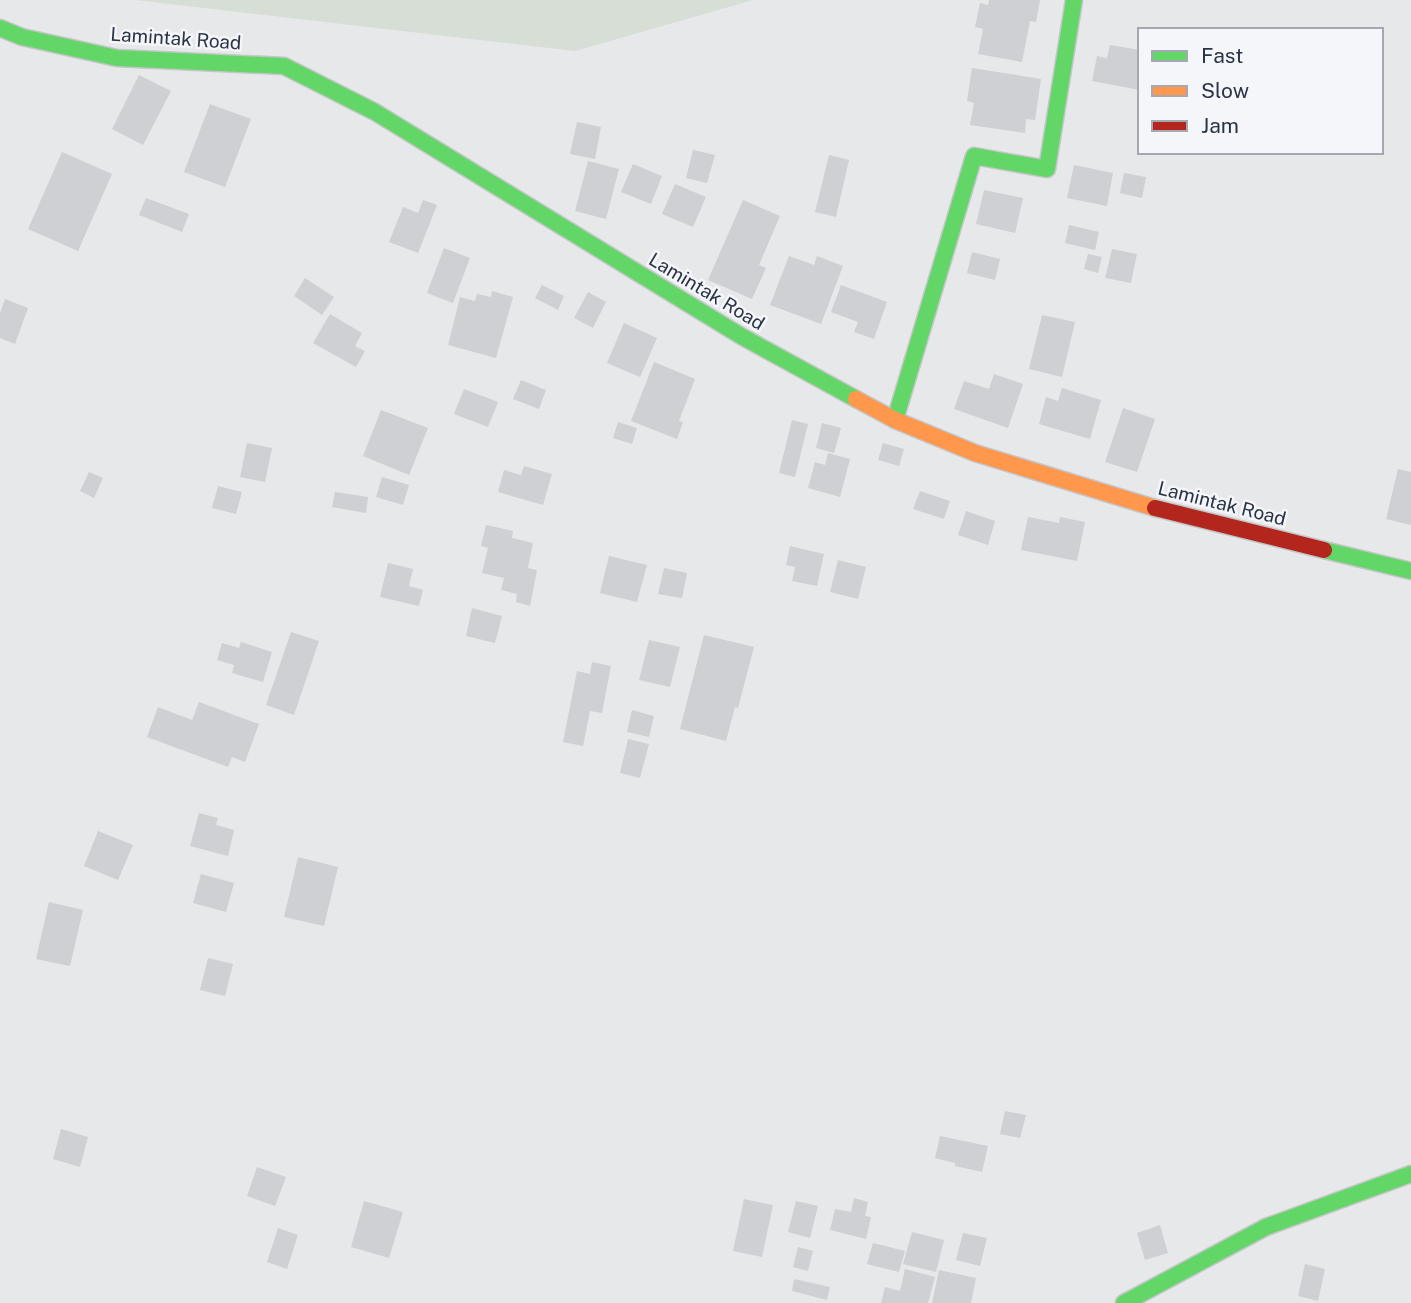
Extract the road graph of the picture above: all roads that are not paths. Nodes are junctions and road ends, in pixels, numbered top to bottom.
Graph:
1 (1074, 0) edge
2 (0, 29) edge
3 (895, 420) junction
4 (1411, 571) edge
5 (1411, 1174) edge
6 (1124, 1303) edge

1 - 3 main road
2 - 3 main road, Lamintak Road
3 - 4 main road, Lamintak Road
5 - 6 main road

